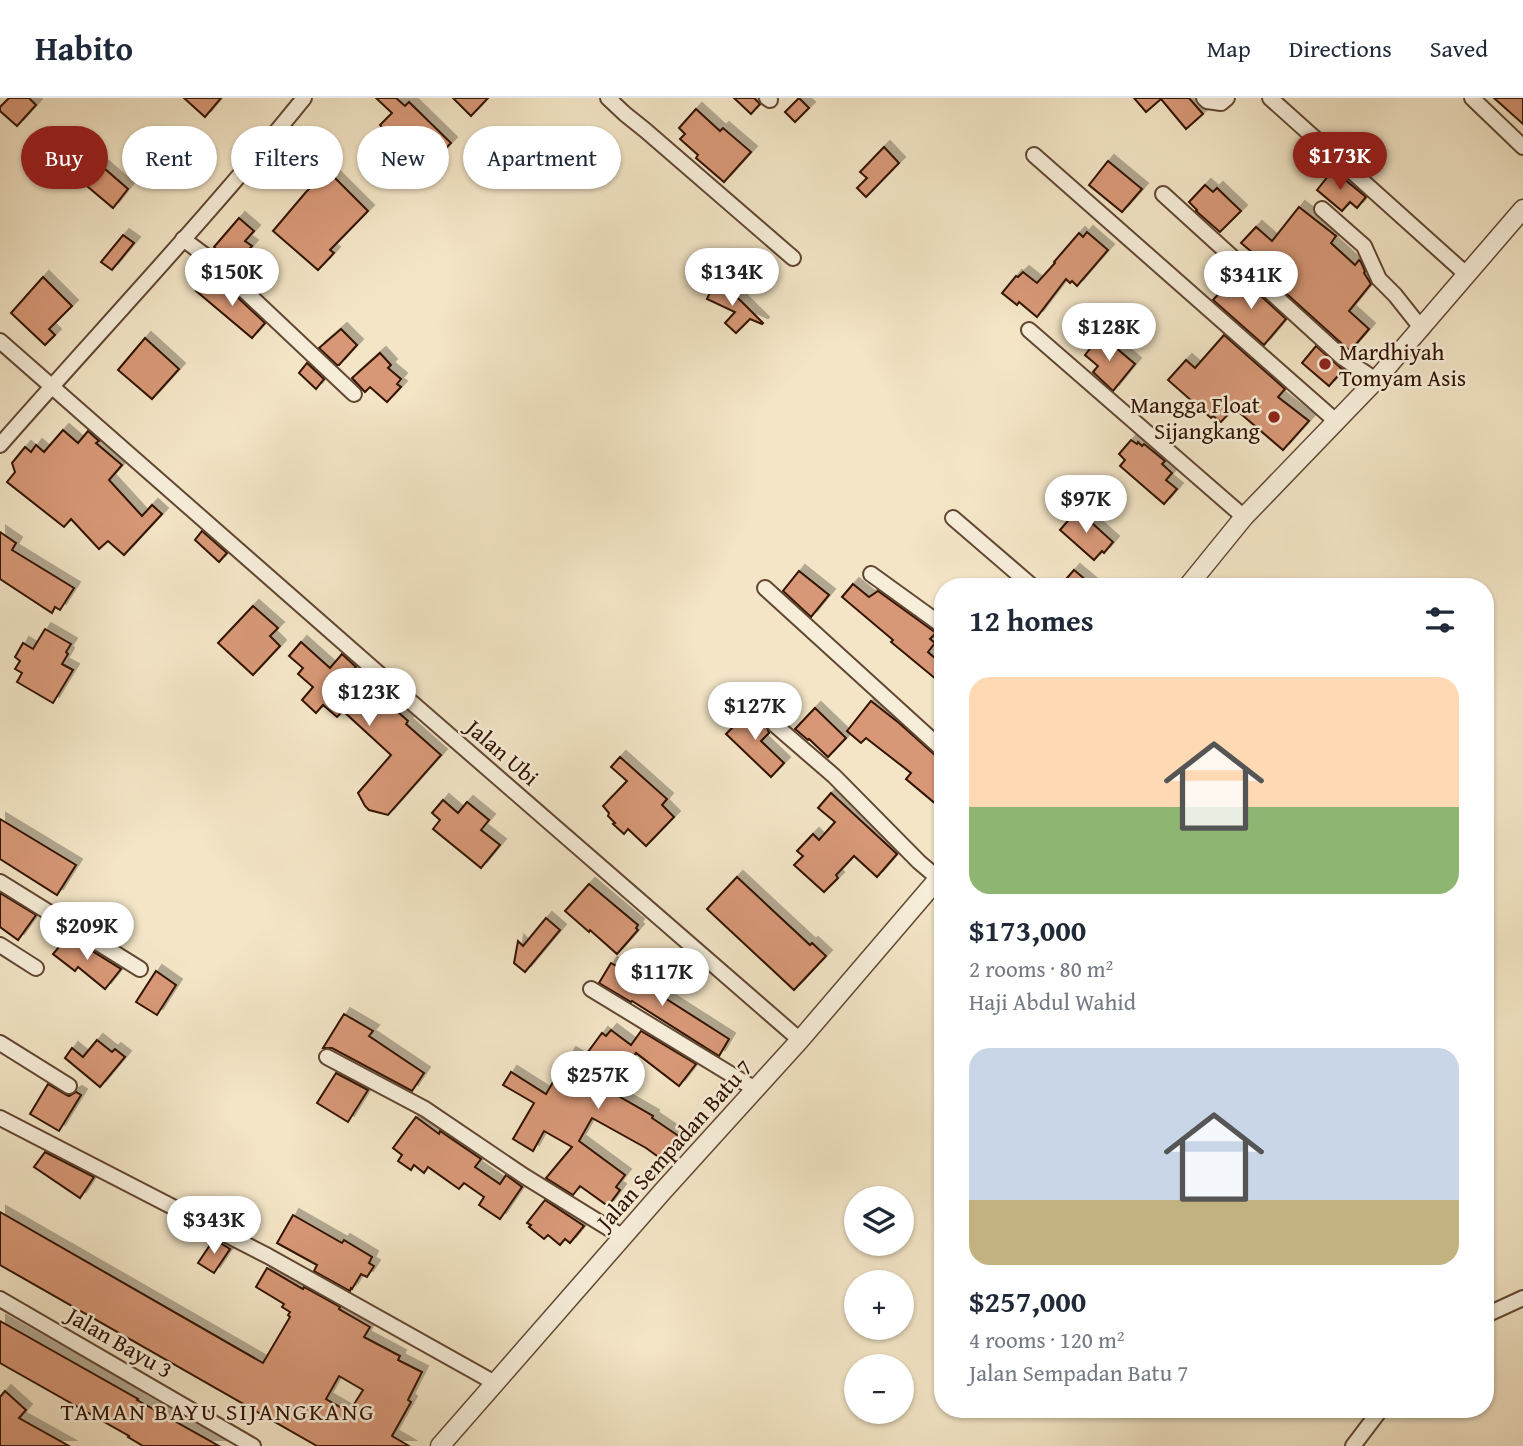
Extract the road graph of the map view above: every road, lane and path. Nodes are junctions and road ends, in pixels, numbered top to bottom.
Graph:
1 (304, 98) edge
2 (608, 98) edge
3 (1204, 98) edge
4 (1227, 98) edge
5 (1270, 98) edge
6 (1472, 98) edge
7 (1523, 147) edge
8 (1034, 155) dead end
9 (1163, 194) dead end
10 (1322, 209) dead end
11 (1523, 209) edge
12 (183, 239) junction
13 (793, 258) dead end
14 (1466, 274) junction
15 (1422, 329) junction
16 (1029, 330) dead end
17 (0, 341) edge
18 (1376, 380) junction
19 (51, 387) junction
20 (354, 394) dead end
21 (1337, 422) junction
22 (1, 442) edge
23 (953, 517) dead end
24 (1244, 517) junction
25 (871, 574) dead end
26 (1023, 578) edge
27 (1194, 578) edge
28 (765, 588) dead end
29 (934, 620) edge
30 (775, 725) dead end
31 (934, 742) edge
32 (934, 870) edge
33 (0, 882) edge
34 (934, 884) edge
35 (0, 946) edge
36 (36, 968) dead end
37 (140, 969) dead end
38 (591, 989) dead end
39 (800, 1040) junction
40 (0, 1042) edge
41 (327, 1057) dead end
42 (69, 1086) dead end
43 (755, 1089) junction
44 (0, 1118) edge
45 (623, 1237) junction
46 (0, 1299) edge
47 (1521, 1301) edge
48 (1494, 1312) edge
49 (495, 1383) junction
50 (1374, 1418) edge
51 (253, 1446) edge
52 (440, 1446) edge
53 (1353, 1446) edge

1 - 12 street
2 - 13 street
3 - 4 street
5 - 14 street
6 - 7 street
8 - 21 street
9 - 18 street
10 - 15 street
11 - 14 street
12 - 19 street
12 - 20 street
14 - 15 street
15 - 18 street
16 - 24 street
17 - 19 street, Jalan Ubi
18 - 21 street
19 - 22 street
19 - 39 street, Jalan Ubi
21 - 24 street
23 - 26 street
24 - 27 street
25 - 29 street
28 - 31 street
30 - 32 street
33 - 37 street
34 - 39 street, Jalan Sempadan Batu 7
35 - 36 street
38 - 43 street
39 - 43 street, Jalan Sempadan Batu 7
40 - 42 street
41 - 45 street
43 - 45 street, Jalan Sempadan Batu 7
44 - 49 street
45 - 49 street, Jalan Sempadan Batu 7
46 - 51 street, Jalan Bayu 3
47 - 48 street
49 - 52 street, Jalan Sempadan Batu 7
50 - 53 street

